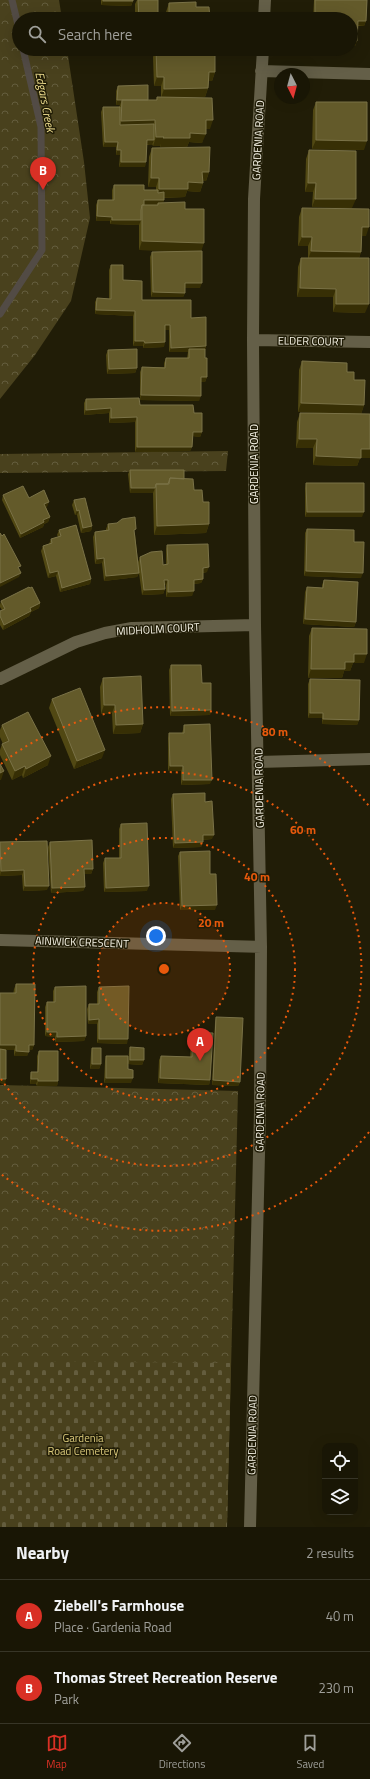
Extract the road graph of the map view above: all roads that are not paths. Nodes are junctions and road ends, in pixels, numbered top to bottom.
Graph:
1 (265, 0) edge
2 (264, 12) edge
3 (262, 56) edge
4 (261, 71) junction
5 (370, 74) edge
6 (253, 340) junction
7 (370, 342) edge
8 (255, 625) junction
9 (0, 679) edge
10 (370, 759) edge
11 (258, 762) junction
12 (0, 940) edge
13 (261, 947) junction
14 (250, 1527) edge

1 - 2 street
3 - 4 street, GARDENIA ROAD
4 - 5 street
4 - 6 street, GARDENIA ROAD
6 - 7 street, ELDER COURT
6 - 8 street, GARDENIA ROAD
8 - 9 street, MIDHOLM COURT
8 - 11 street, GARDENIA ROAD
10 - 11 street
11 - 13 street, GARDENIA ROAD
12 - 13 street, AINWICK CRESCENT
13 - 14 street, GARDENIA ROAD

